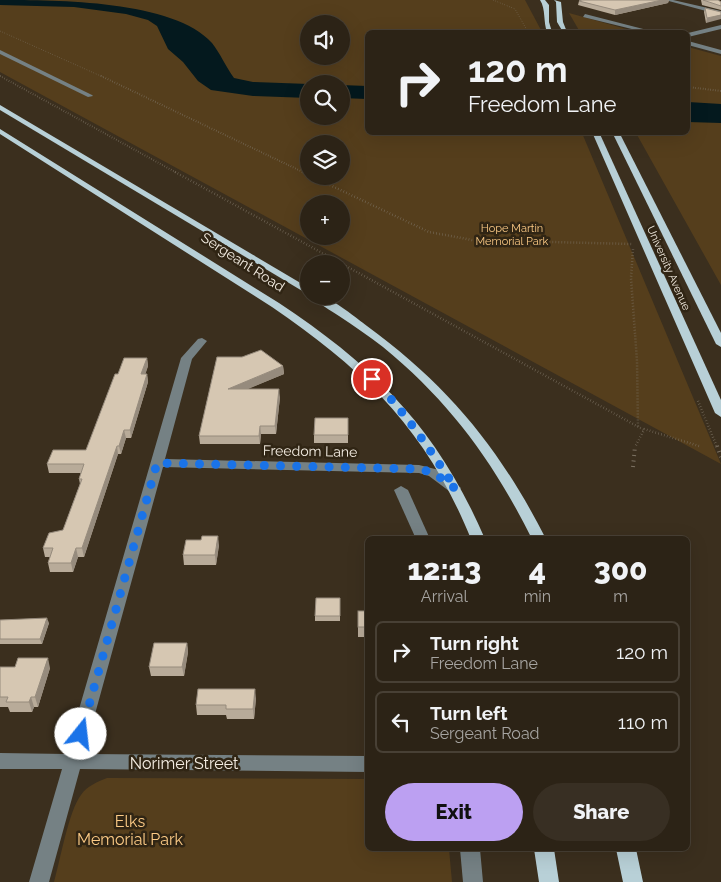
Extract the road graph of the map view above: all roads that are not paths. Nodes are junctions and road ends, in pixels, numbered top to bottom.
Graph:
1 (542, 0) edge
2 (556, 0) edge
3 (667, 0) edge
4 (721, 13) edge
5 (585, 16) dead end
6 (721, 28) edge
7 (549, 30) edge
8 (564, 30) edge
9 (641, 30) edge
10 (690, 36) edge
11 (690, 44) edge
12 (0, 52) edge
13 (721, 52) edge
14 (90, 96) dead end
15 (0, 107) edge
16 (0, 131) edge
17 (596, 135) edge
18 (616, 135) edge
19 (300, 287) edge
20 (330, 305) edge
21 (202, 341) dead end
22 (721, 344) edge
23 (721, 413) edge
24 (157, 463) junction
25 (456, 489) junction
26 (401, 490) dead end
27 (422, 536) edge
28 (477, 536) edge
29 (537, 536) edge
30 (0, 761) edge
31 (73, 762) junction
32 (365, 764) edge
33 (470, 851) edge
34 (544, 851) edge
35 (626, 851) edge
36 (39, 882) edge
37 (473, 882) edge
38 (549, 882) edge
39 (633, 882) edge

1 - 7 main road
2 - 8 main road
3 - 4 street
5 - 9 street
6 - 10 street
11 - 13 street
12 - 14 street
15 - 19 main road, Sergeant Road
16 - 25 main road, Sergeant Road
17 - 23 main road, University Avenue
18 - 22 main road, University Avenue
20 - 29 main road
21 - 24 street
24 - 25 street, Freedom Lane
24 - 31 street
25 - 28 main road, Sergeant Road
26 - 27 street
30 - 31 street, Norimer Street
31 - 32 street, Norimer Street
31 - 36 street
33 - 37 street
34 - 38 main road
35 - 39 main road

